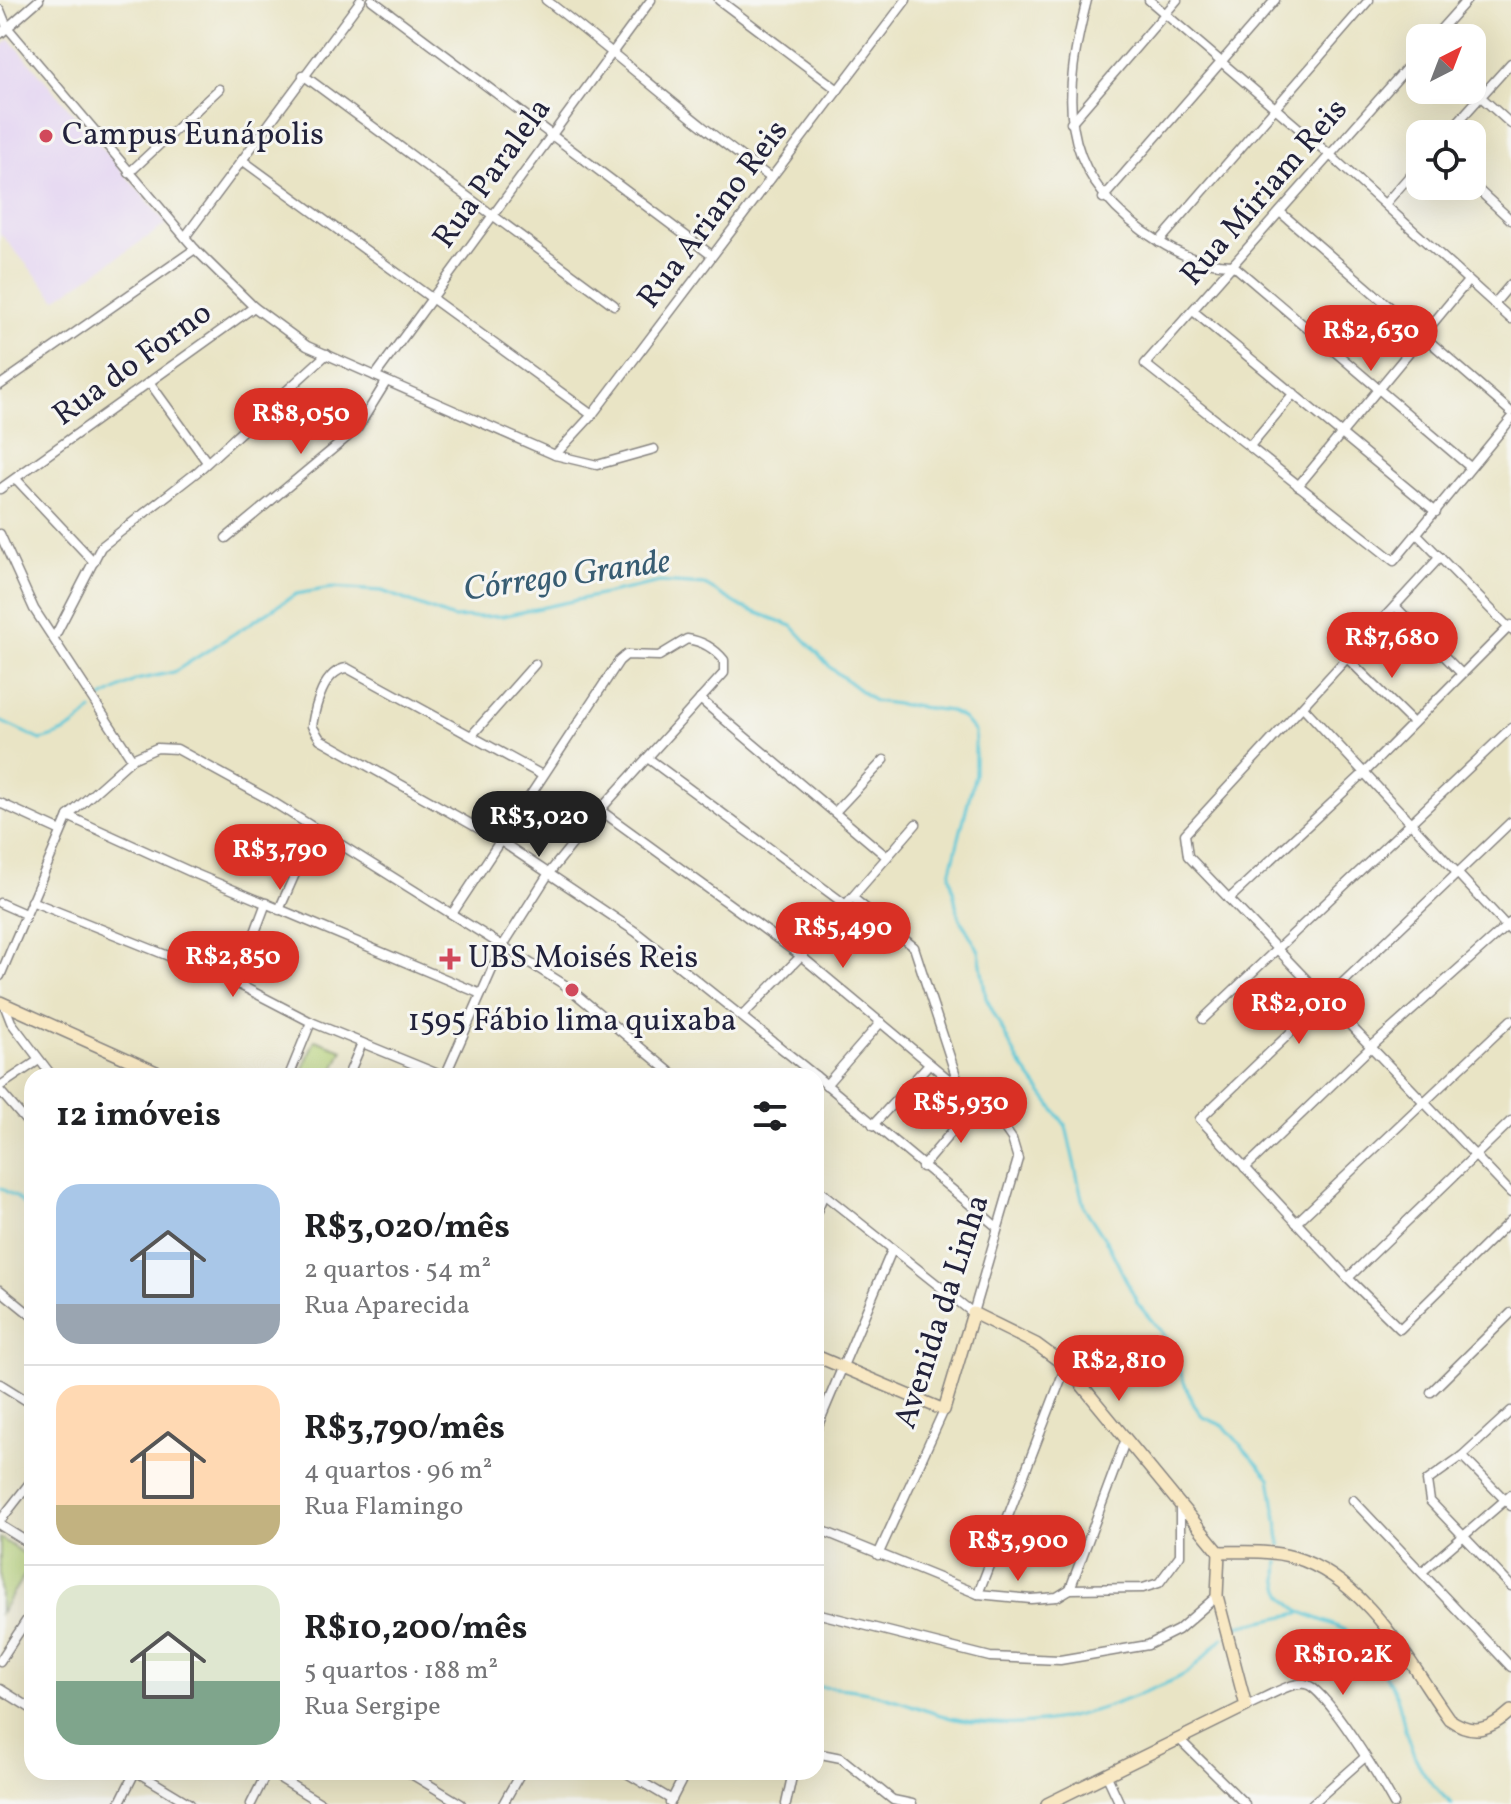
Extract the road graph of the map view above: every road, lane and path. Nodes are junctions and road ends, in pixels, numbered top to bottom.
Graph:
1 (39, 0) edge
2 (361, 0) edge
3 (372, 0) edge
4 (546, 0) edge
5 (651, 0) edge
6 (719, 0) edge
7 (905, 0) edge
8 (1087, 0) edge
9 (1149, 0) edge
10 (1177, 0) edge
11 (1275, 0) edge
12 (1369, 0) edge
13 (1467, 0) edge
14 (0, 10) edge
15 (1165, 14) junction
16 (1446, 24) edge
17 (3, 30) edge
18 (613, 50) junction
19 (1221, 63) junction
20 (1511, 63) edge
21 (1406, 69) edge
22 (303, 75) junction
23 (219, 89) dead end
24 (838, 90) junction
25 (1486, 91) edge
26 (1486, 102) edge
27 (1475, 104) edge
28 (1274, 108) junction
29 (1460, 120) edge
30 (1071, 123) junction
31 (1511, 124) edge
32 (552, 133) junction
33 (1330, 155) junction
34 (242, 160) junction
35 (129, 173) junction
36 (771, 178) junction
37 (1406, 180) edge
38 (1486, 197) edge
39 (1103, 198) junction
40 (1385, 204) junction
41 (1280, 212) junction
42 (491, 217) junction
43 (1511, 220) edge
44 (185, 237) junction
45 (1159, 242) junction
46 (195, 249) junction
47 (710, 254) junction
48 (1233, 265) junction
49 (1468, 281) junction
50 (1511, 284) edge
51 (433, 299) junction
52 (1494, 304) junction
53 (614, 305) dead end
54 (254, 307) junction
55 (1193, 311) junction
56 (1511, 319) edge
57 (1424, 334) junction
58 (327, 354) junction
59 (375, 376) junction
60 (386, 382) junction
61 (150, 383) junction
62 (0, 385) edge
63 (1379, 389) junction
64 (1294, 393) junction
65 (1511, 412) edge
66 (592, 415) junction
67 (1511, 419) edge
68 (1342, 433) junction
69 (1250, 446) junction
70 (654, 449) dead end
71 (555, 455) junction
72 (207, 462) junction
73 (1470, 467) junction
74 (16, 479) junction
75 (1298, 486) junction
76 (0, 489) edge
77 (1436, 512) junction
78 (0, 534) edge
79 (1417, 534) junction
80 (226, 538) dead end
81 (1440, 557) junction
82 (94, 562) junction
83 (1395, 606) junction
84 (1510, 627) edge
85 (55, 636) junction
86 (1348, 659) junction
87 (535, 664) dead end
88 (1462, 674) junction
89 (704, 695) junction
90 (1304, 708) junction
91 (1413, 723) junction
92 (1511, 728) edge
93 (472, 735) junction
94 (132, 759) junction
95 (649, 759) junction
96 (884, 760) dead end
97 (1364, 773) junction
98 (542, 775) junction
99 (0, 803) edge
100 (600, 810) junction
101 (835, 812) junction
102 (68, 816) junction
103 (1511, 822) edge
104 (916, 824) dead end
105 (1411, 824) junction
106 (61, 831) junction
107 (314, 831) junction
108 (499, 840) junction
109 (887, 857) junction
110 (549, 873) junction
111 (1458, 875) junction
112 (1229, 899) junction
113 (31, 901) junction
114 (849, 901) junction
115 (0, 903) edge
116 (266, 903) junction
117 (279, 910) junction
118 (25, 914) junction
119 (452, 914) junction
120 (1509, 926) edge
121 (502, 947) junction
122 (1278, 950) junction
123 (801, 956) junction
124 (0, 976) edge
125 (236, 983) junction
126 (481, 994) junction
127 (1325, 998) junction
128 (2, 1003) edge
129 (743, 1015) junction
130 (1203, 1019) dead end
131 (1511, 1020) edge
132 (311, 1022) junction
133 (881, 1022) junction
134 (362, 1043) junction
135 (1371, 1047) junction
136 (39, 1060) junction
137 (929, 1064) junction
138 (28, 1068) edge
139 (46, 1068) edge
140 (147, 1068) edge
141 (292, 1068) edge
142 (351, 1068) edge
143 (424, 1068) edge
144 (448, 1068) edge
145 (665, 1068) edge
146 (806, 1068) edge
147 (24, 1071) edge
148 (826, 1085) joint
149 (0, 1089) edge
150 (961, 1091) junction
151 (976, 1103) junction
152 (1425, 1103) junction
153 (24, 1118) edge
154 (1511, 1121) edge
155 (873, 1125) junction
156 (1475, 1156) junction
157 (922, 1167) junction
158 (1245, 1168) junction
159 (1511, 1193) edge
160 (824, 1194) edge
161 (1511, 1220) edge
162 (1296, 1223) junction
163 (997, 1227) junction
164 (892, 1250) junction
165 (1348, 1278) junction
166 (0, 1290) edge
167 (24, 1310) edge
168 (973, 1313) junction
169 (1511, 1313) edge
170 (824, 1359) edge
171 (1066, 1366) junction
172 (843, 1367) junction
173 (0, 1384) edge
174 (1431, 1392) dead end
175 (24, 1399) edge
176 (944, 1410) junction
177 (824, 1411) edge
178 (1511, 1411) edge
179 (1502, 1420) junction
180 (1511, 1429) edge
181 (1126, 1439) junction
182 (1462, 1456) junction
183 (24, 1492) edge
184 (1353, 1500) dead end
185 (1509, 1500) edge
186 (1180, 1503) junction
187 (0, 1523) edge
188 (824, 1531) edge
189 (1464, 1537) junction
190 (24, 1540) edge
191 (1219, 1552) junction
192 (878, 1555) junction
193 (1423, 1571) junction
194 (1511, 1586) edge
195 (1070, 1589) junction
196 (978, 1594) junction
197 (1217, 1596) junction
198 (824, 1615) edge
199 (24, 1624) edge
200 (0, 1661) edge
201 (1511, 1667) edge
202 (0, 1689) edge
203 (24, 1704) edge
204 (1246, 1706) junction
205 (1511, 1711) edge
206 (1180, 1740) junction
207 (824, 1753) edge
208 (1364, 1758) junction
209 (1107, 1776) junction
210 (132, 1780) edge
211 (150, 1780) edge
212 (264, 1780) edge
213 (282, 1780) edge
214 (421, 1780) edge
215 (516, 1780) edge
216 (637, 1780) edge
217 (682, 1780) edge
218 (791, 1780) edge
219 (671, 1802) edge
220 (892, 1802) edge
221 (119, 1804) edge
222 (190, 1804) edge
223 (251, 1804) edge
224 (322, 1804) edge
225 (461, 1804) edge
226 (503, 1804) edge
227 (786, 1804) edge
228 (912, 1804) edge
229 (1047, 1804) edge
230 (1120, 1804) edge
231 (1245, 1804) edge
232 (1312, 1804) edge
233 (1394, 1804) edge

1 - 17 street
2 - 22 street
3 - 32 street
4 - 18 street
5 - 18 street, Rua Paralela
6 - 24 street
7 - 24 street, Rua Ariano Reis
8 - 30 street
9 - 15 street
10 - 15 street
11 - 19 street
12 - 28 street
13 - 16 street
14 - 17 street
15 - 19 street
15 - 30 street
17 - 35 street
18 - 32 street, Rua Paralela
18 - 36 street
19 - 28 street
19 - 39 street
20 - 25 street
21 - 33 street, Rua Miriam Reis
22 - 34 street
22 - 42 street
23 - 35 street
24 - 36 street, Rua Ariano Reis
26 - 31 street
27 - 29 street
28 - 33 street
28 - 45 street
30 - 39 street
32 - 42 street, Rua Paralela
32 - 47 street
33 - 40 street
33 - 41 street, Rua Miriam Reis
34 - 44 street
34 - 51 street
35 - 44 street
36 - 47 street, Rua Ariano Reis
37 - 40 street
38 - 43 street
39 - 45 street
40 - 49 street
41 - 48 street, Rua Miriam Reis
41 - 57 street
42 - 51 street, Rua Paralela
42 - 53 street
44 - 46 street
45 - 48 street
46 - 54 street
46 - 62 street
47 - 66 street, Rua Ariano Reis
48 - 55 street, Rua Miriam Reis
48 - 63 street
49 - 52 street
49 - 57 street
50 - 52 street
51 - 59 street, Rua Paralela
51 - 66 street
52 - 56 street
54 - 58 street
54 - 61 street, Rua do Forno
55 - 64 street
55 - 69 street, Rua Miriam Reis
57 - 63 street
57 - 65 street
58 - 59 street
58 - 72 street
59 - 60 street
60 - 71 street
60 - 80 street
61 - 72 street
61 - 74 street, Rua do Forno
63 - 68 street
63 - 73 street
64 - 68 street
64 - 69 street
66 - 71 street, Rua Ariano Reis
67 - 73 street
68 - 75 street
68 - 77 street
69 - 75 street
70 - 71 street
72 - 82 street
73 - 77 street
74 - 76 street, Rua do Forno
74 - 82 street
75 - 79 street
77 - 79 street
78 - 85 street
79 - 81 street
81 - 83 street
81 - 84 street
82 - 85 street
83 - 86 street
83 - 88 street
84 - 88 street
85 - 94 street
86 - 90 street
86 - 91 street
87 - 93 street
88 - 91 street
89 - 95 street
89 - 98 street
89 - 101 street
90 - 97 street
90 - 112 street
91 - 97 street
92 - 105 street
93 - 98 street
93 - 108 street
94 - 102 street
94 - 107 street
95 - 100 street
95 - 114 street
96 - 101 street
97 - 105 street
97 - 112 street
98 - 108 street
99 - 106 street
100 - 110 street
100 - 123 street
101 - 109 street
102 - 106 street
102 - 116 street
103 - 111 street
104 - 109 street
105 - 111 street
105 - 122 street
106 - 113 street
107 - 117 street
107 - 119 street
108 - 110 street
108 - 119 street
109 - 114 street
110 - 121 street
110 - 129 street
111 - 120 street
111 - 127 street
112 - 122 street
113 - 118 street
113 - 125 street
114 - 123 street
114 - 150 street
115 - 118 street
116 - 117 street
116 - 125 street
117 - 126 street
118 - 124 street
119 - 121 street
120 - 135 street
121 - 126 street
121 - 145 street
122 - 127 street
122 - 130 street
123 - 129 street
123 - 133 street
125 - 132 street
126 - 144 street
127 - 135 street
127 - 158 street
128 - 136 street
128 - 140 street
129 - 146 street
131 - 152 street
132 - 134 street
132 - 141 street
133 - 137 street
133 - 148 street
134 - 142 street
134 - 143 street
135 - 152 street
135 - 158 street
136 - 138 street
136 - 139 street
137 - 150 street
137 - 155 street
147 - 149 street
148 - 155 street
149 - 153 street
150 - 151 street
151 - 157 street
151 - 163 street, Avenida da Linha
152 - 156 street
152 - 162 street
154 - 156 street
155 - 157 street
156 - 159 street
156 - 165 street
157 - 163 street
158 - 162 street
160 - 164 street
161 - 165 street
162 - 165 street
163 - 168 street, Avenida da Linha
164 - 168 street
164 - 172 street
166 - 167 street
168 - 171 street
168 - 176 street, Avenida da Linha
169 - 174 street
170 - 172 street
171 - 181 street
171 - 196 street
172 - 176 street
172 - 177 street
173 - 175 street
176 - 192 street, Avenida da Linha
178 - 179 street
179 - 180 street
179 - 182 street
181 - 186 street
181 - 195 street
182 - 185 street
182 - 189 street
183 - 187 street
184 - 193 street
185 - 189 street
186 - 191 street
186 - 195 street
187 - 190 street
188 - 192 street
189 - 193 street
189 - 194 street
191 - 197 street
191 - 205 street
192 - 196 street
193 - 201 street
195 - 196 street
197 - 198 street
197 - 204 street
199 - 200 street
202 - 203 street
204 - 206 street
204 - 208 street
206 - 209 street
206 - 231 street
207 - 220 street
208 - 232 street
208 - 233 street
209 - 229 street
209 - 230 street
210 - 221 street
211 - 222 street
212 - 223 street
213 - 224 street
214 - 225 street
215 - 226 street
216 - 219 street
217 - 219 street
218 - 227 street
220 - 228 street

